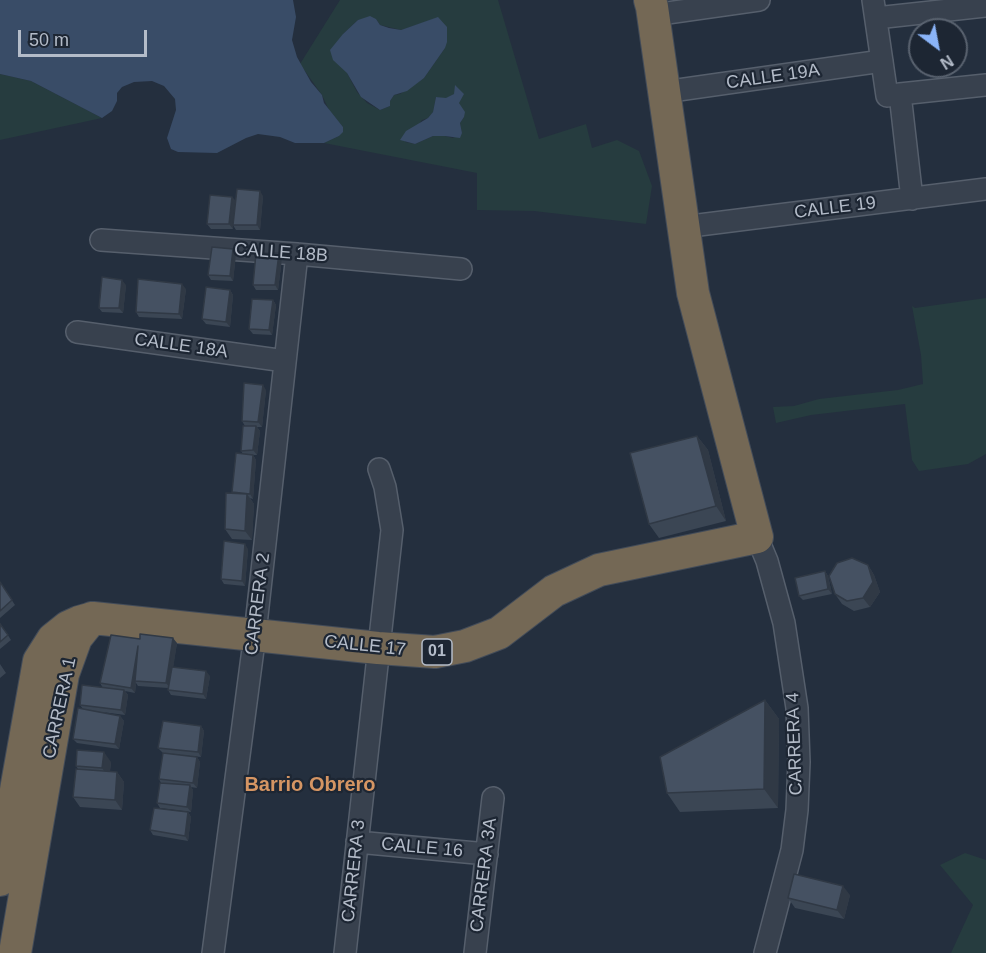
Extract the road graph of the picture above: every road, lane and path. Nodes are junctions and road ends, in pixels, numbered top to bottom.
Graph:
1 (759, 0) edge
2 (986, 6) edge
3 (651, 8) edge
4 (874, 9) edge
5 (882, 61) junction
6 (986, 85) edge
7 (664, 92) junction
8 (900, 94) junction
9 (986, 189) edge
10 (912, 199) junction
11 (683, 227) junction
12 (101, 240) dead end
13 (297, 254) junction
14 (460, 268) dead end
15 (77, 332) dead end
16 (285, 361) junction
17 (379, 469) dead end
18 (757, 537) junction
19 (93, 618) joint
20 (255, 634) junction
21 (378, 648) junction
22 (22, 774) edge
23 (493, 798) dead end
24 (357, 842) junction
25 (487, 854) junction
26 (0, 880) edge
27 (15, 953) edge
28 (213, 953) edge
29 (345, 953) edge
30 (475, 953) edge
31 (765, 953) edge

1 - 3 street
2 - 4 street
3 - 7 highway
4 - 5 street
5 - 7 street, CALLE 19A
5 - 8 street
6 - 8 street
7 - 11 highway
8 - 10 street
9 - 10 street, CALLE 19
10 - 11 street, CALLE 19
11 - 18 highway
12 - 13 street, CALLE 18B
13 - 14 street, CALLE 18B
13 - 16 street, CARRERA 2
15 - 16 street, CALLE 18A
16 - 20 street, CARRERA 2
17 - 21 street, CARRERA 3
18 - 21 highway, CALLE 17 / 01
18 - 31 street, CARRERA 4
19 - 20 highway, CALLE 17 / 01
19 - 22 highway, CARRERA 1 / 01
20 - 21 highway, CALLE 17 / 01
20 - 28 street, CARRERA 2
21 - 24 street, CARRERA 3
22 - 26 highway, CARRERA 1 / 01
22 - 27 highway, CARRERA 1 / 01
23 - 25 street, CARRERA 3A
24 - 25 street, CALLE 16
24 - 29 street, CARRERA 3
25 - 30 street, CARRERA 3A

